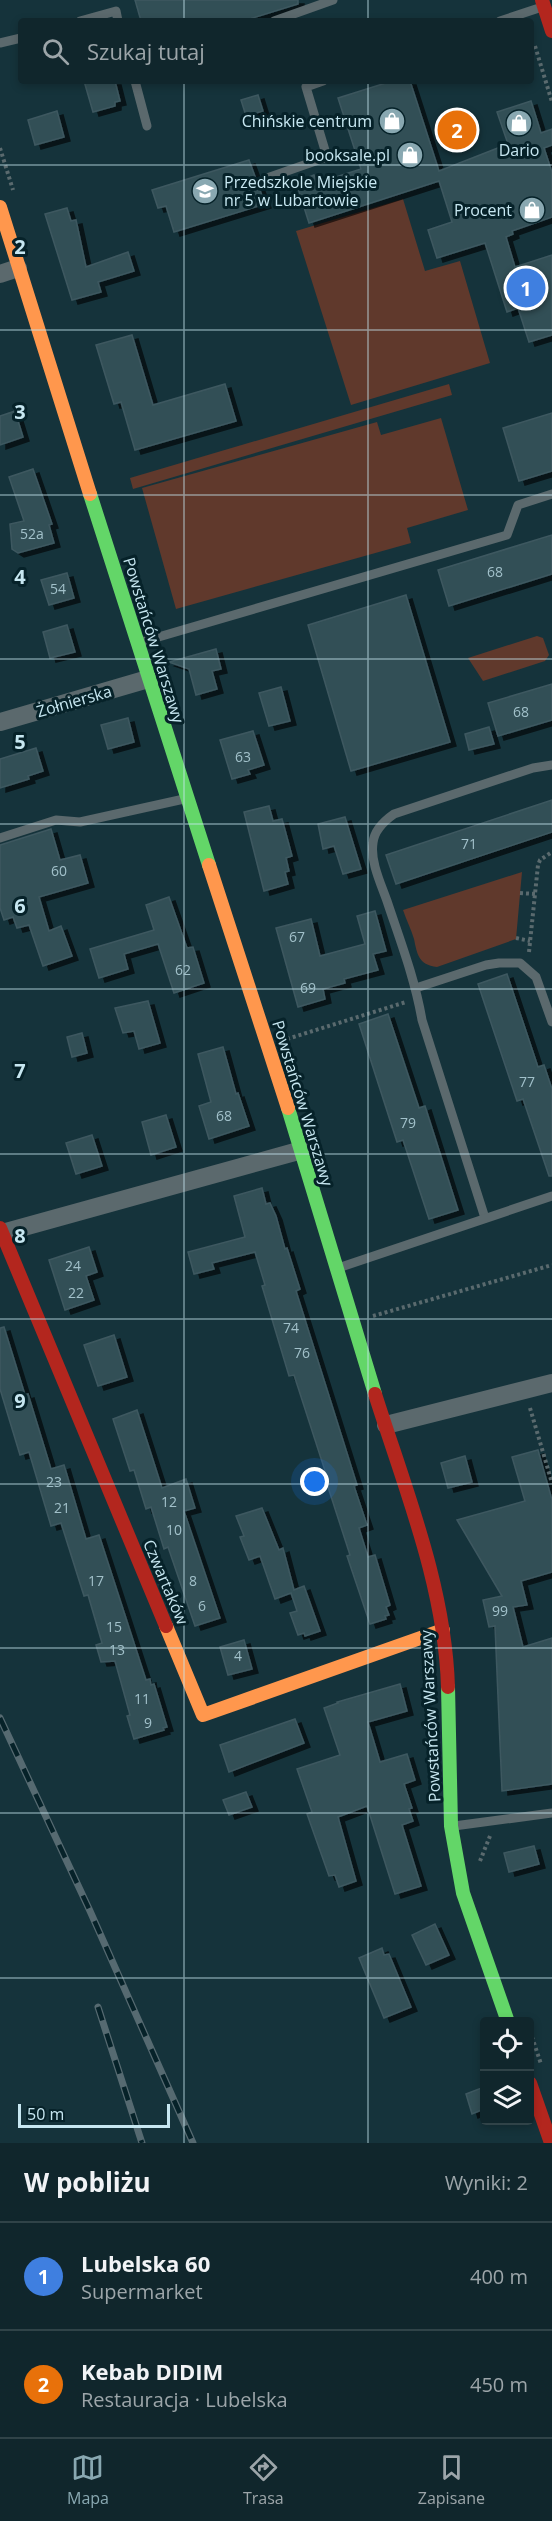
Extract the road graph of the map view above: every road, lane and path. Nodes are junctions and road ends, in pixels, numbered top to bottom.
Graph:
1 (333, 0) edge
2 (543, 3) edge
3 (91, 18) edge
4 (117, 18) edge
5 (282, 18) edge
6 (507, 18) edge
7 (552, 31) edge
8 (18, 39) edge
9 (0, 43) edge
10 (534, 45) dead end
11 (136, 84) edge
12 (314, 84) edge
13 (552, 102) edge
14 (147, 126) dead end
15 (267, 178) dead end
16 (0, 207) edge
17 (18, 268) junction
18 (0, 274) edge
19 (552, 494) edge
20 (138, 643) junction
21 (148, 679) junction
22 (0, 722) edge
23 (552, 765) edge
24 (187, 799) junction
25 (0, 838) edge
26 (552, 852) edge
27 (520, 893) dead end
28 (535, 894) junction
29 (516, 938) dead end
30 (530, 940) junction
31 (527, 968) junction
32 (416, 988) junction
33 (418, 999) junction
34 (552, 1022) edge
35 (282, 1041) dead end
36 (302, 1150) junction
37 (552, 1196) edge
38 (485, 1218) junction
39 (1, 1230) edge
40 (552, 1265) edge
41 (336, 1269) junction
42 (370, 1315) dead end
43 (552, 1383) edge
44 (528, 1401) dead end
45 (386, 1425) junction
46 (552, 1483) edge
47 (443, 1630) junction
48 (552, 1813) edge
49 (452, 1826) junction
50 (506, 2017) edge
51 (534, 2094) edge
52 (551, 2143) edge

1 - 5 lane
2 - 6 lane
2 - 7 street
3 - 4 lane
8 - 9 lane
10 - 13 path
11 - 14 lane
12 - 15 lane
16 - 17 street, Powstańców Warszawy
17 - 18 street
17 - 20 street, Powstańców Warszawy
19 - 20 lane
20 - 21 street, Powstańców Warszawy
21 - 22 street, Żołnierska
21 - 24 street, Powstańców Warszawy
23 - 32 lane
24 - 25 lane
24 - 36 street, Powstańców Warszawy
26 - 28 path
27 - 28 path
28 - 30 path
29 - 30 path
30 - 31 path
31 - 32 lane
31 - 34 lane
32 - 33 lane
33 - 35 path
33 - 38 lane
36 - 39 street
36 - 41 street, Powstańców Warszawy
37 - 38 lane
38 - 41 lane
39 - 47 street, Czwartaków
40 - 42 path
41 - 45 street, Powstańców Warszawy
43 - 45 street
44 - 46 path
45 - 47 street, Powstańców Warszawy
47 - 49 street, Powstańców Warszawy
48 - 49 lane
49 - 50 street, Powstańców Warszawy
51 - 52 street

